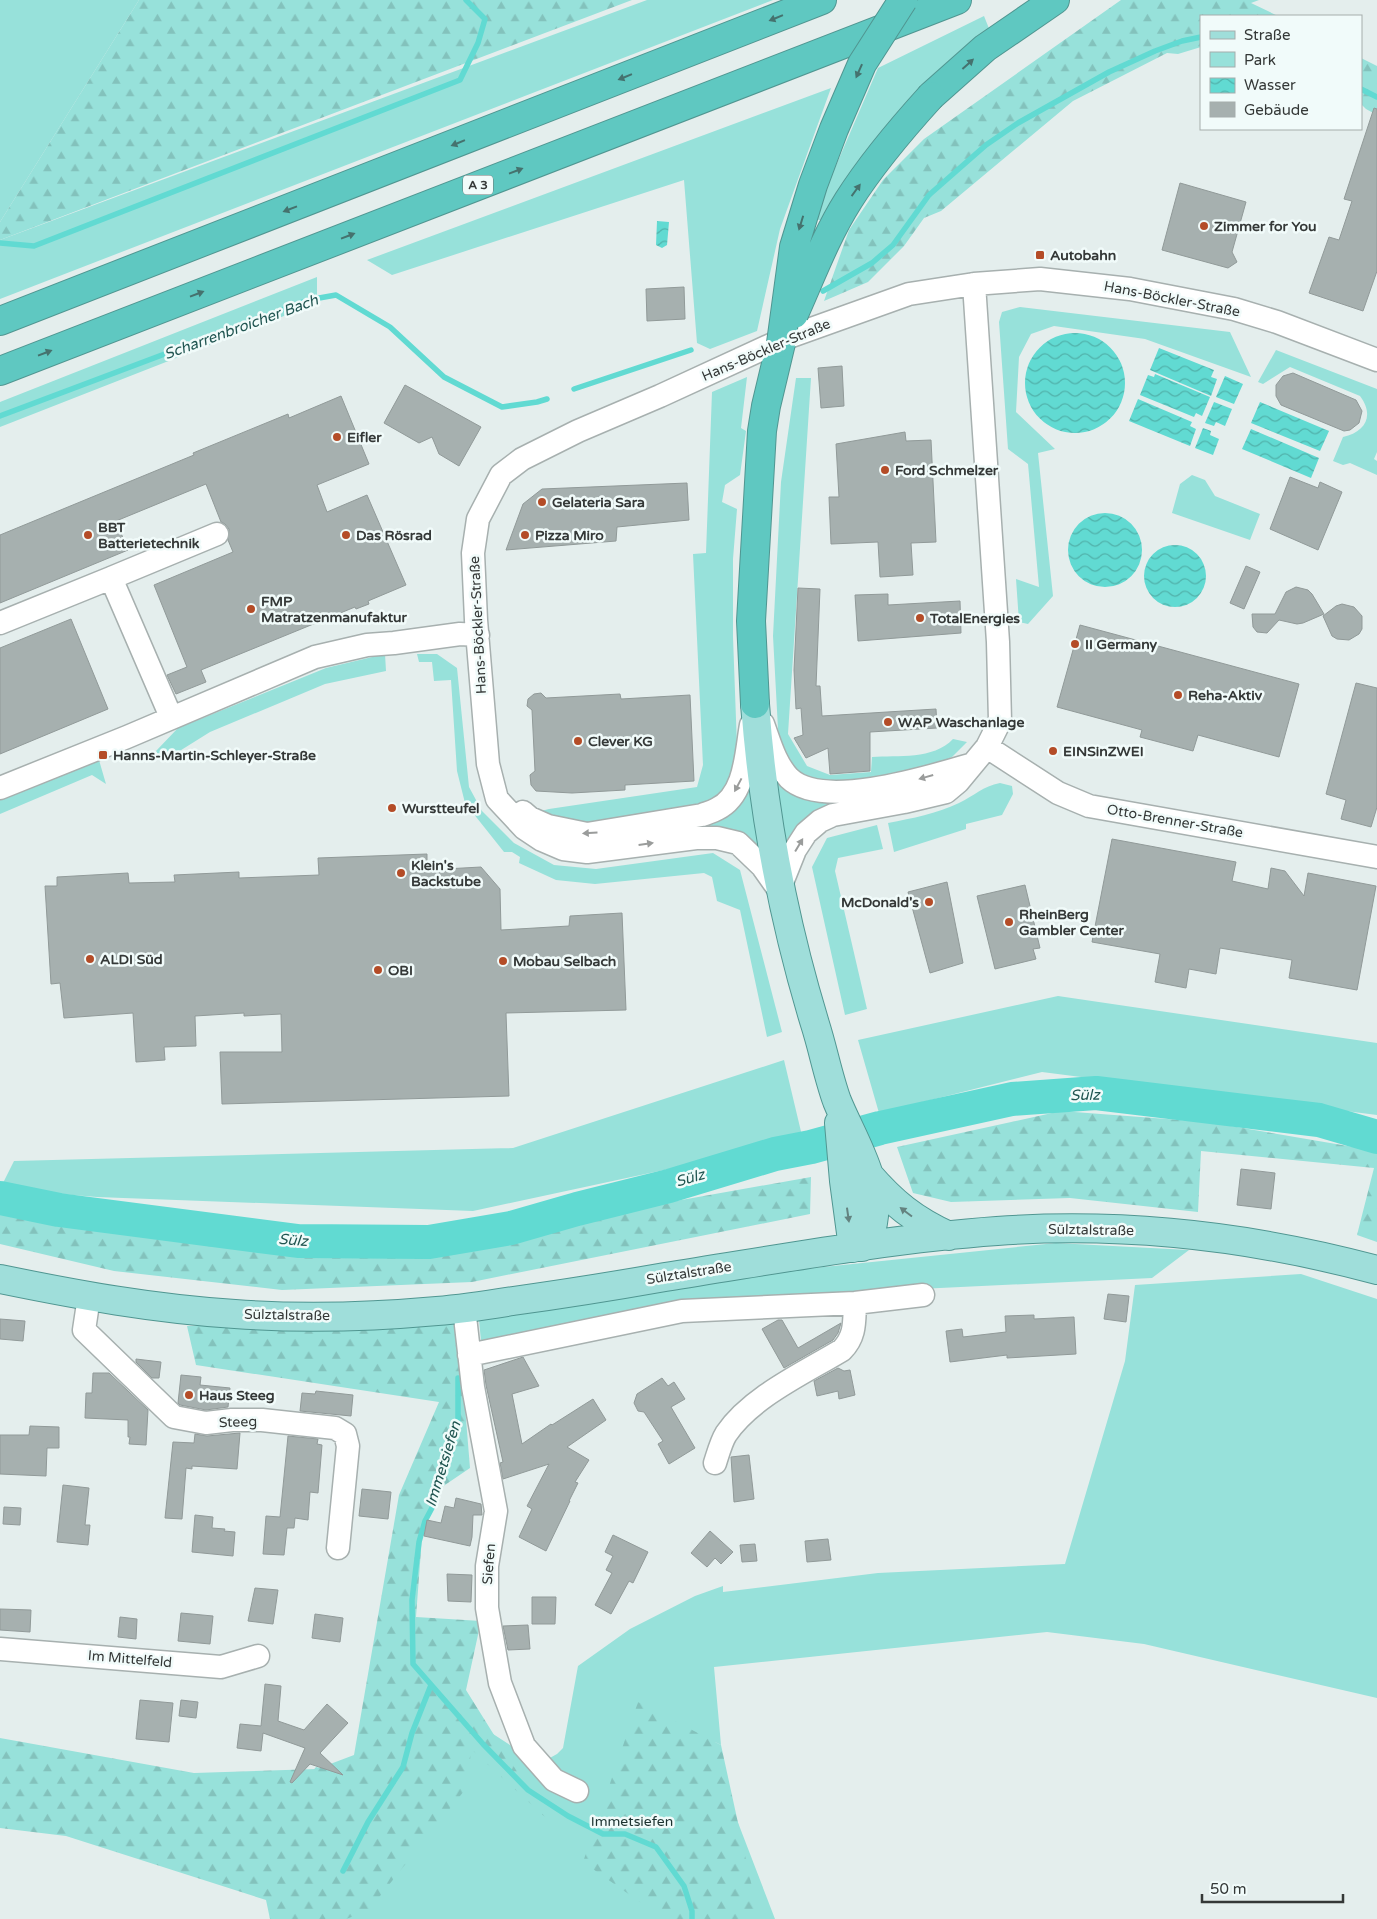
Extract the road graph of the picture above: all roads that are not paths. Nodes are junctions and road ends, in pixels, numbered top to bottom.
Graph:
1 (822, 0) edge
2 (903, 0) edge
3 (957, 0) edge
4 (1055, 0) edge
5 (974, 284) junction
6 (0, 321) edge
7 (781, 343) junction
8 (1377, 360) edge
9 (0, 371) edge
10 (216, 534) dead end
11 (111, 578) junction
12 (0, 623) edge
13 (478, 635) junction
14 (755, 704) junction
15 (171, 718) junction
16 (980, 755) junction
17 (491, 779) junction
18 (0, 788) edge
19 (1377, 857) edge
20 (779, 890) junction
21 (856, 1178) junction
22 (949, 1236) junction
23 (857, 1247) junction
24 (1377, 1270) edge
25 (0, 1279) edge
26 (923, 1295) dead end
27 (89, 1297) junction
28 (855, 1303) junction
29 (464, 1308) junction
30 (470, 1355) junction
31 (715, 1463) dead end
32 (338, 1548) dead end
33 (0, 1649) edge
34 (258, 1656) dead end
35 (577, 1792) dead end

1 -> 6 highway
2 -> 7 highway, bridge
9 -> 3 highway, A 3
7 -> 4 highway, bridge
5 - 8 street, Hans-Böckler-Straße
5 - 13 street, Hans-Böckler-Straße
5 - 16 street
7 - 14 highway
10 - 11 street
11 - 12 street
11 - 15 street
13 - 15 street
13 - 17 street, Hans-Böckler-Straße
16 -> 14 street
14 -> 17 street
14 - 20 main road
15 - 18 street
16 - 19 street, Otto-Brenner-Straße
20 -> 16 street
17 -> 20 street, Hans-Böckler-Straße
20 - 21 main road
22 -> 21 main road
21 - 23 main road
22 - 23 main road, Sülztalstraße
22 - 24 main road, Sülztalstraße
23 - 29 main road, Sülztalstraße
25 - 27 main road, Sülztalstraße
26 - 28 street
27 - 29 main road, Sülztalstraße
27 - 32 street, Steeg
28 - 30 street
28 - 31 street
29 - 30 street, Siefen
30 - 35 street, Siefen
33 - 34 street, Im Mittelfeld

